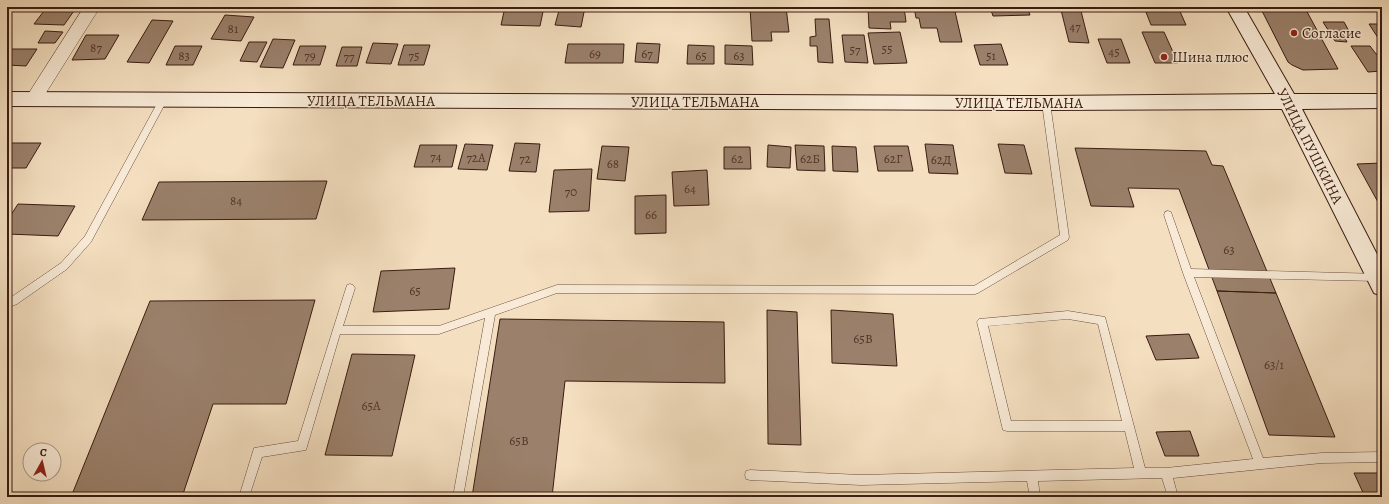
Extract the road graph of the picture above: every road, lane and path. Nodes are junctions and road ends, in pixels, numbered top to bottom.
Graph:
1 (92, 7) edge
2 (1235, 7) edge
3 (7, 99) edge
4 (32, 100) junction
5 (163, 100) junction
6 (1288, 101) junction
7 (1382, 101) edge
8 (1046, 103) junction
9 (1168, 215) dead end
10 (1188, 273) junction
11 (1380, 281) edge
12 (350, 288) dead end
13 (7, 304) edge
14 (491, 312) junction
15 (337, 330) junction
16 (1129, 426) junction
17 (1382, 457) edge
18 (1260, 464) junction
19 (1166, 473) junction
20 (1141, 474) junction
21 (750, 475) dead end
22 (1032, 476) junction
23 (244, 497) edge
24 (458, 497) edge
25 (1035, 497) edge
26 (1173, 497) edge

1 - 4 street
2 - 6 street, УЛИЦА ПУШКИНА
3 - 4 street, УЛИЦА ТЕЛЬМАНА
4 - 5 street, УЛИЦА ТЕЛЬМАНА
5 - 8 street, УЛИЦА ТЕЛЬМАНА
5 - 13 lane
6 - 7 street, УЛИЦА ТЕЛЬМАНА
6 - 8 street, УЛИЦА ТЕЛЬМАНА
6 - 11 street, УЛИЦА ПУШКИНА
8 - 14 lane
9 - 10 lane
10 - 11 lane
10 - 18 lane
12 - 15 lane
14 - 15 lane
14 - 24 lane
15 - 23 lane
16 - 16 lane
16 - 20 lane
17 - 18 lane
18 - 19 lane
19 - 20 lane
19 - 26 lane
20 - 22 lane
21 - 22 lane
22 - 25 lane

